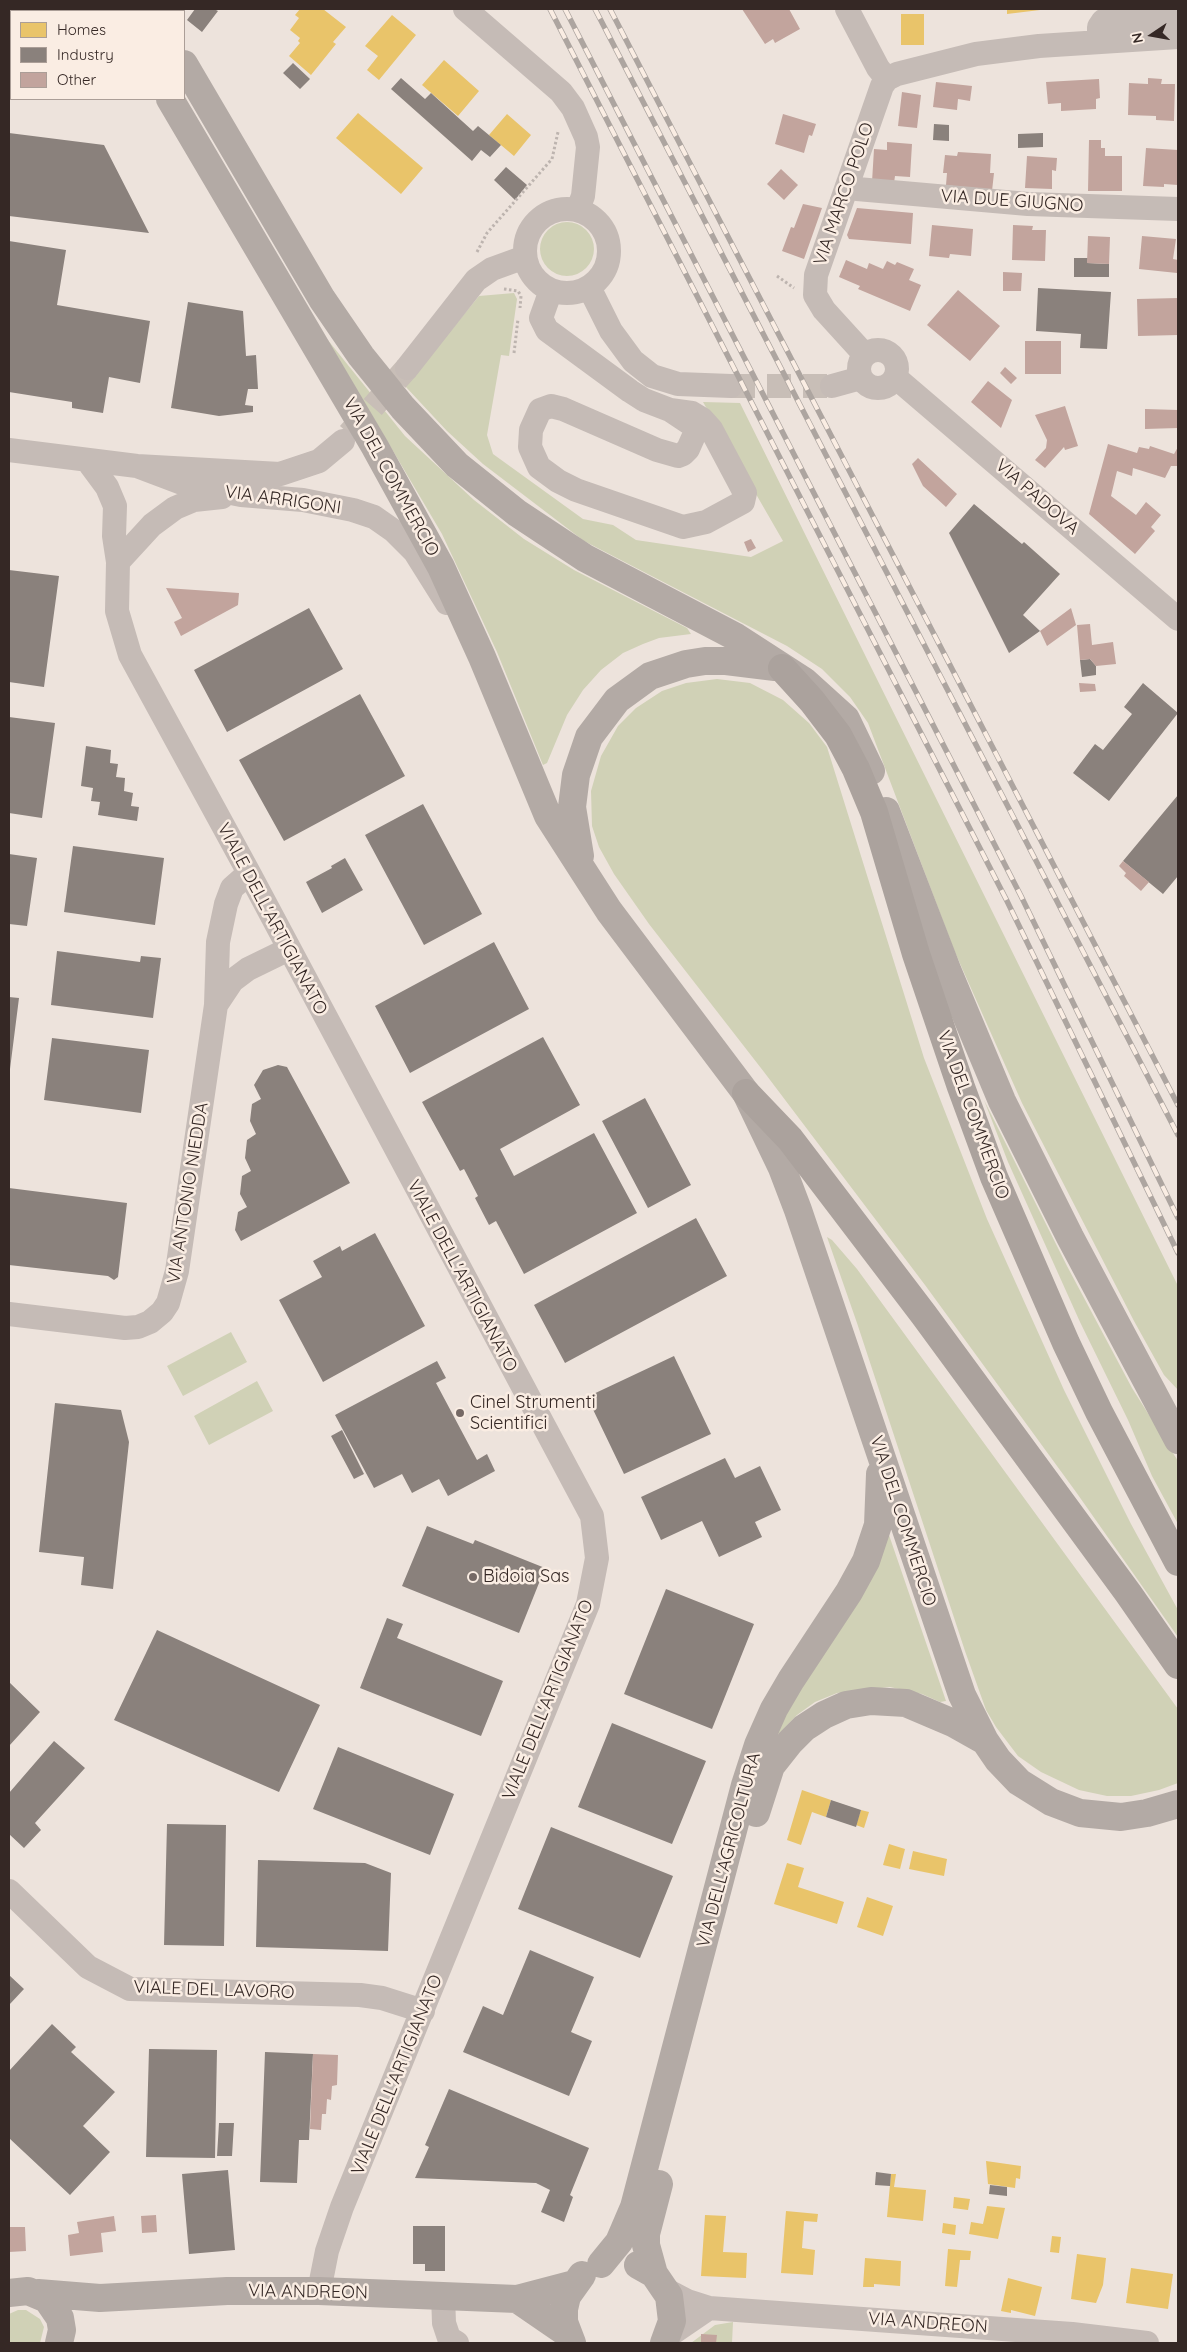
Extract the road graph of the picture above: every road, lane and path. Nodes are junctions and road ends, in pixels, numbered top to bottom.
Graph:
1 (465, 9) edge
2 (847, 9) edge
3 (1178, 16) edge
4 (1178, 36) edge
5 (1099, 41) junction
6 (185, 66) edge
7 (887, 79) junction
8 (171, 100) edge
9 (558, 126) dead end
10 (847, 186) junction
11 (578, 209) junction
12 (1178, 209) edge
13 (475, 256) dead end
14 (524, 257) junction
15 (589, 287) junction
16 (498, 290) dead end
17 (551, 290) junction
18 (514, 353) dead end
19 (865, 355) junction
20 (407, 368) tunnel mouth
21 (895, 377) junction
22 (861, 378) junction
23 (732, 386) tunnel mouth
24 (832, 386) tunnel mouth
25 (670, 410) junction
26 (343, 441) tunnel mouth
27 (9, 450) edge
28 (87, 460) junction
29 (136, 466) junction
30 (241, 495) junction
31 (118, 562) junction
32 (1178, 619) edge
33 (482, 657) junction
34 (782, 668) junction
35 (583, 870) junction
36 (249, 874) junction
37 (289, 949) junction
38 (216, 1005) junction
39 (746, 1093) junction
40 (9, 1314) edge
41 (1136, 1358) junction
42 (1178, 1403) edge
43 (1178, 1440) edge
44 (880, 1450) junction
45 (1178, 1562) edge
46 (1178, 1665) edge
47 (985, 1741) junction
48 (1178, 1804) edge
49 (9, 1891) edge
50 (423, 2011) junction
51 (601, 2264) junction
52 (660, 2282) junction
53 (574, 2284) junction
54 (319, 2290) junction
55 (9, 2293) edge
56 (38, 2293) junction
57 (443, 2295) junction
58 (100, 2298) junction
59 (517, 2299) junction
60 (709, 2308) junction
61 (60, 2337) edge
62 (570, 2339) edge
63 (666, 2340) edge
64 (457, 2343) edge
65 (1147, 2343) edge

1 - 11 street
2 - 7 street
3 - 5 street
4 - 5 street
5 - 7 street
6 - 34 main road, VIA DEL COMMERCIO
7 - 10 street, VIA MARCO POLO
8 - 33 main road, VIA DEL COMMERCIO
9 - 13 path
10 - 12 street, VIA DUE GIUGNO
10 - 19 street, VIA MARCO POLO
11 - 14 street
11 - 15 street
14 - 17 street
14 - 20 street
15 - 17 street
15 - 23 street
16 - 18 path
17 - 25 street
19 - 21 street
19 - 22 street
21 - 22 street
21 - 32 street, VIA PADOVA
22 - 24 street
25 - 25 street
26 - 29 street, VIA ARRIGONI
27 - 28 street, VIA ARRIGONI
28 - 29 street, VIA ARRIGONI
28 - 31 street, VIALE DELL'ARTIGIANATO
29 - 30 street, VIA ARRIGONI
30 - 31 street
30 - 33 street, VIA ARRIGONI
31 - 36 street, VIALE DELL'ARTIGIANATO
33 - 35 main road, VIA DEL COMMERCIO
34 - 35 main road, VIA DEL COMMERCIO
34 - 41 main road, VIA DEL COMMERCIO
34 - 45 highway, VIA DEL COMMERCIO
35 - 39 main road, VIA DEL COMMERCIO
36 - 37 street, VIALE DELL'ARTIGIANATO
36 - 38 street, VIA ANTONIO NIEDDA
37 - 38 street, VIA ANTONIO NIEDDA
37 - 50 street, VIALE DELL'ARTIGIANATO
38 - 40 street, VIA ANTONIO NIEDDA
39 - 44 main road, VIA DEL COMMERCIO
39 - 46 highway, VIA DEL COMMERCIO
41 - 42 main road
41 - 43 main road, VIA DEL COMMERCIO
44 - 47 main road, VIA DEL COMMERCIO
44 - 51 main road, VIA DELL'AGRICOLTURA
47 - 48 main road, VIA DEL COMMERCIO
47 - 52 main road, VIA DELL'AGRICOLTURA
49 - 50 street, VIALE DEL LAVORO
50 - 54 street, VIALE DELL'ARTIGIANATO
51 - 52 main road
51 - 53 main road
52 - 60 street, VIA ANDREON
52 - 63 main road, VIA DELL'AGRICOLTURA
53 - 59 main road, VIA ANDREON
53 - 62 main road
54 - 57 main road, VIA ANDREON
54 - 58 main road, VIA ANDREON
55 - 56 main road, VIA ANDREON
56 - 58 main road, VIA ANDREON
56 - 61 main road
57 - 59 main road, VIA ANDREON
57 - 64 street
58 - 61 main road
59 - 62 main road
60 - 63 street
60 - 65 street, VIA ANDREON

